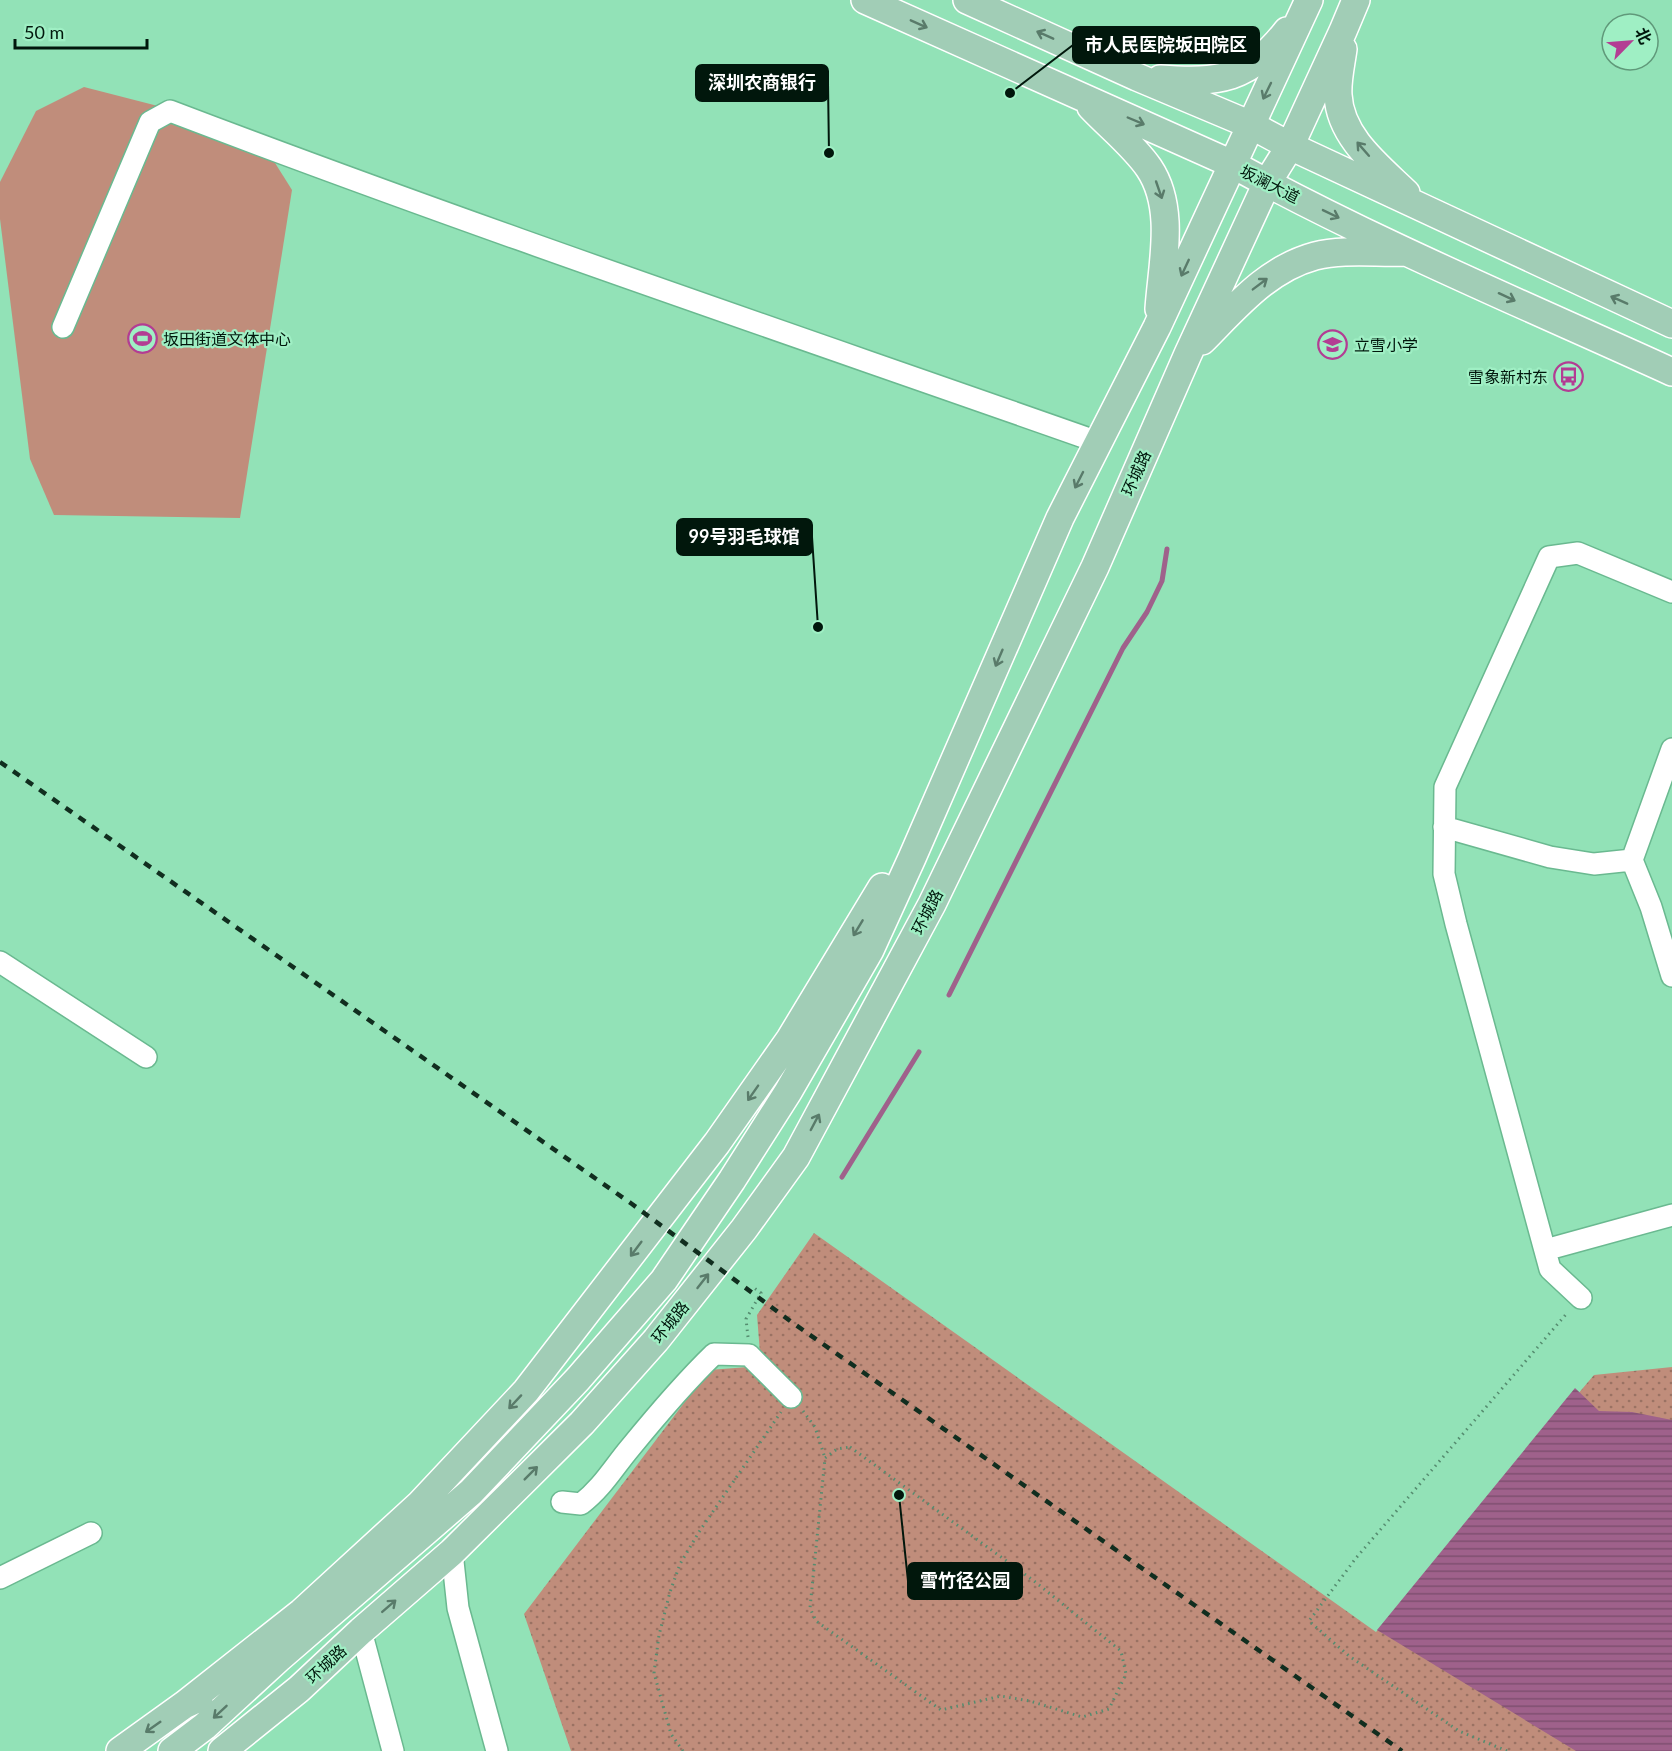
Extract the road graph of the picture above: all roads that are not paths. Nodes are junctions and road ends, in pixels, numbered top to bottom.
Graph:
1 (865, 0) edge
2 (967, 0) edge
3 (1309, 2) edge
4 (1352, 9) edge
5 (1137, 77) junction
6 (1082, 98) junction
7 (1251, 124) junction
8 (1290, 146) junction
9 (1232, 164) junction
10 (1267, 183) junction
11 (1418, 206) junction
12 (1410, 252) junction
13 (1672, 324) edge
14 (63, 327) dead end
15 (1157, 327) junction
16 (1188, 354) junction
17 (1672, 372) edge
18 (1098, 442) junction
19 (1672, 592) edge
20 (1672, 749) edge
21 (951, 769) junction
22 (1444, 827) junction
23 (1632, 860) junction
24 (0, 962) edge
25 (1672, 976) edge
26 (146, 1057) dead end
27 (1672, 1215) edge
28 (1545, 1250) junction
29 (1581, 1298) road end
30 (791, 1397) road end
31 (562, 1502) dead end
32 (91, 1533) dead end
33 (452, 1552) junction
34 (0, 1578) edge
35 (361, 1631) junction
36 (278, 1659) junction
37 (299, 1689) junction
38 (184, 1705) junction
39 (120, 1751) edge
40 (172, 1751) edge
41 (222, 1751) edge
42 (248, 1751) edge
43 (393, 1751) edge
44 (497, 1751) edge

1 -> 6 main road, 坂澜大道
5 -> 2 main road
3 - 5 main road
3 -> 7 main road, 环城路
4 - 8 main road, 环城路
11 -> 4 main road
5 - 7 main road
6 -> 9 main road, 坂澜大道
6 -> 15 main road
7 - 8 main road
7 - 9 main road, 环城路
8 - 10 main road, 环城路
8 - 11 main road
9 - 10 main road, 坂澜大道
9 -> 15 main road, 环城路
10 -> 12 main road, 坂澜大道
10 - 16 main road, 环城路
13 -> 11 main road
16 -> 12 main road
12 -> 17 main road, 坂澜大道
14 - 18 street
15 - 18 main road, 环城路
33 -> 16 main road, 环城路
18 -> 21 main road, 环城路
19 - 22 street
20 - 23 street
21 - 36 main road, 环城路
21 -> 38 main road
22 - 23 street
22 - 28 street
23 - 25 street
24 - 26 street
27 - 28 street
28 - 29 street
30 - 31 street
32 - 34 street
35 -> 33 main road, 环城路
33 - 44 street
35 - 37 main road, 环城路
35 - 43 street
36 - 38 main road
36 -> 40 main road
37 - 41 main road
37 - 42 main road
38 -> 39 main road

